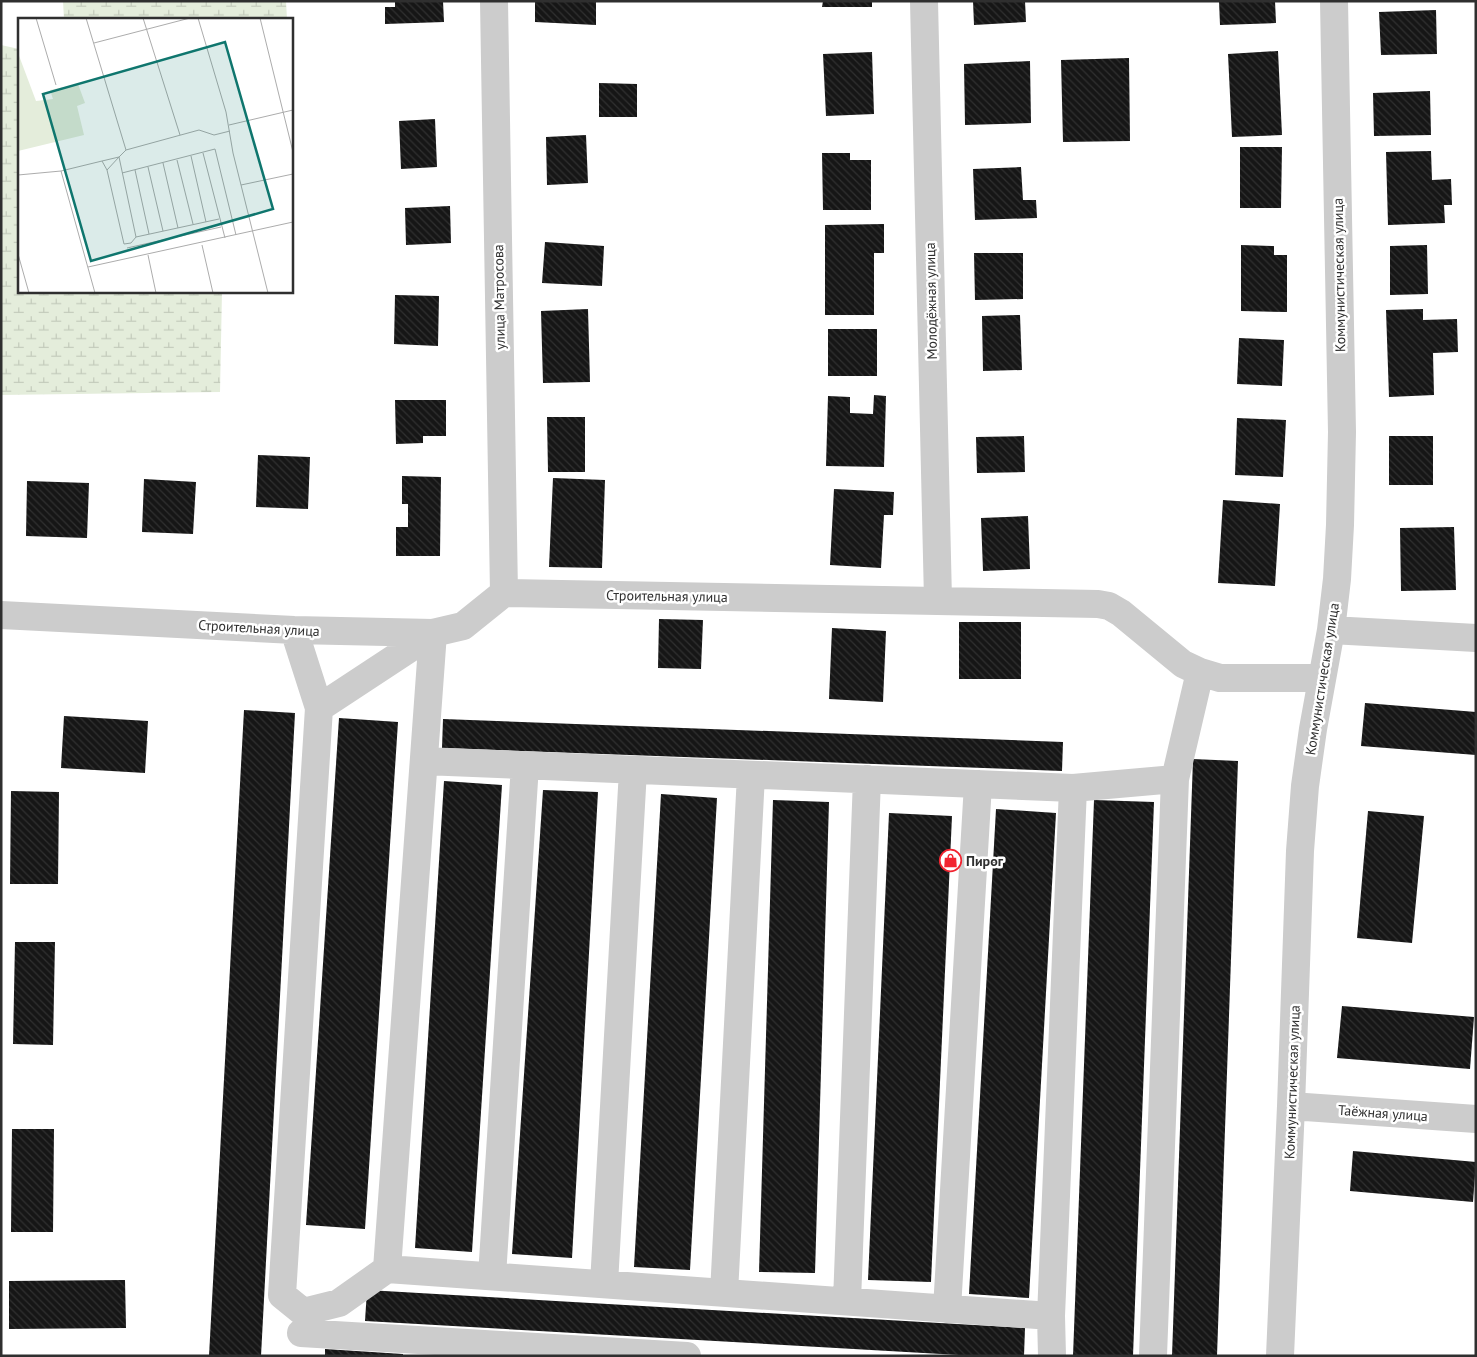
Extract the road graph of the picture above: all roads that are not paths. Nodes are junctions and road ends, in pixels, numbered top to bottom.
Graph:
1 (494, 1) edge
2 (924, 1) edge
3 (1334, 1) edge
4 (504, 593) junction
5 (938, 600) junction
6 (1, 615) edge
7 (294, 630) junction
8 (1331, 630) junction
9 (433, 633) junction
10 (1476, 638) edge
11 (1200, 672) junction
12 (1322, 678) junction
13 (318, 708) junction
14 (424, 761) junction
15 (525, 765) junction
16 (633, 770) junction
17 (751, 775) junction
18 (1175, 779) junction
19 (867, 780) junction
20 (978, 784) junction
21 (1073, 788) junction
22 (1291, 1106) junction
23 (1476, 1119) edge
24 (387, 1269) junction
25 (492, 1276) junction
26 (604, 1284) junction
27 (724, 1293) junction
28 (847, 1301) junction
29 (947, 1308) junction
30 (1051, 1316) junction
31 (301, 1333) edge
32 (687, 1356) edge
33 (1052, 1356) edge
34 (1153, 1356) edge
35 (1280, 1356) edge

1 - 4 street, улица Матросова
2 - 5 street, Молодёжная улица
3 - 8 street, Коммунистическая улица
4 - 5 street, Строительная улица
4 - 9 street, Строительная улица
5 - 11 street, Строительная улица
6 - 7 street, Строительная улица
7 - 9 street, Строительная улица
7 - 13 street
8 - 10 street
8 - 12 street, Коммунистическая улица
9 - 13 street
9 - 14 street
11 - 12 street, Строительная улица
11 - 18 street
12 - 22 street, Коммунистическая улица
13 - 31 street
14 - 15 street
14 - 24 street
15 - 16 street
15 - 25 street
16 - 17 street
16 - 26 street
17 - 19 street
17 - 27 street
18 - 21 street
18 - 34 street
19 - 20 street
19 - 28 street
20 - 21 street
20 - 29 street
21 - 30 street
22 - 23 street, Таёжная улица
22 - 35 street, Коммунистическая улица
24 - 25 street
24 - 31 street
25 - 26 street
26 - 27 street
27 - 28 street
28 - 29 street
29 - 30 street
30 - 33 street
31 - 32 street

